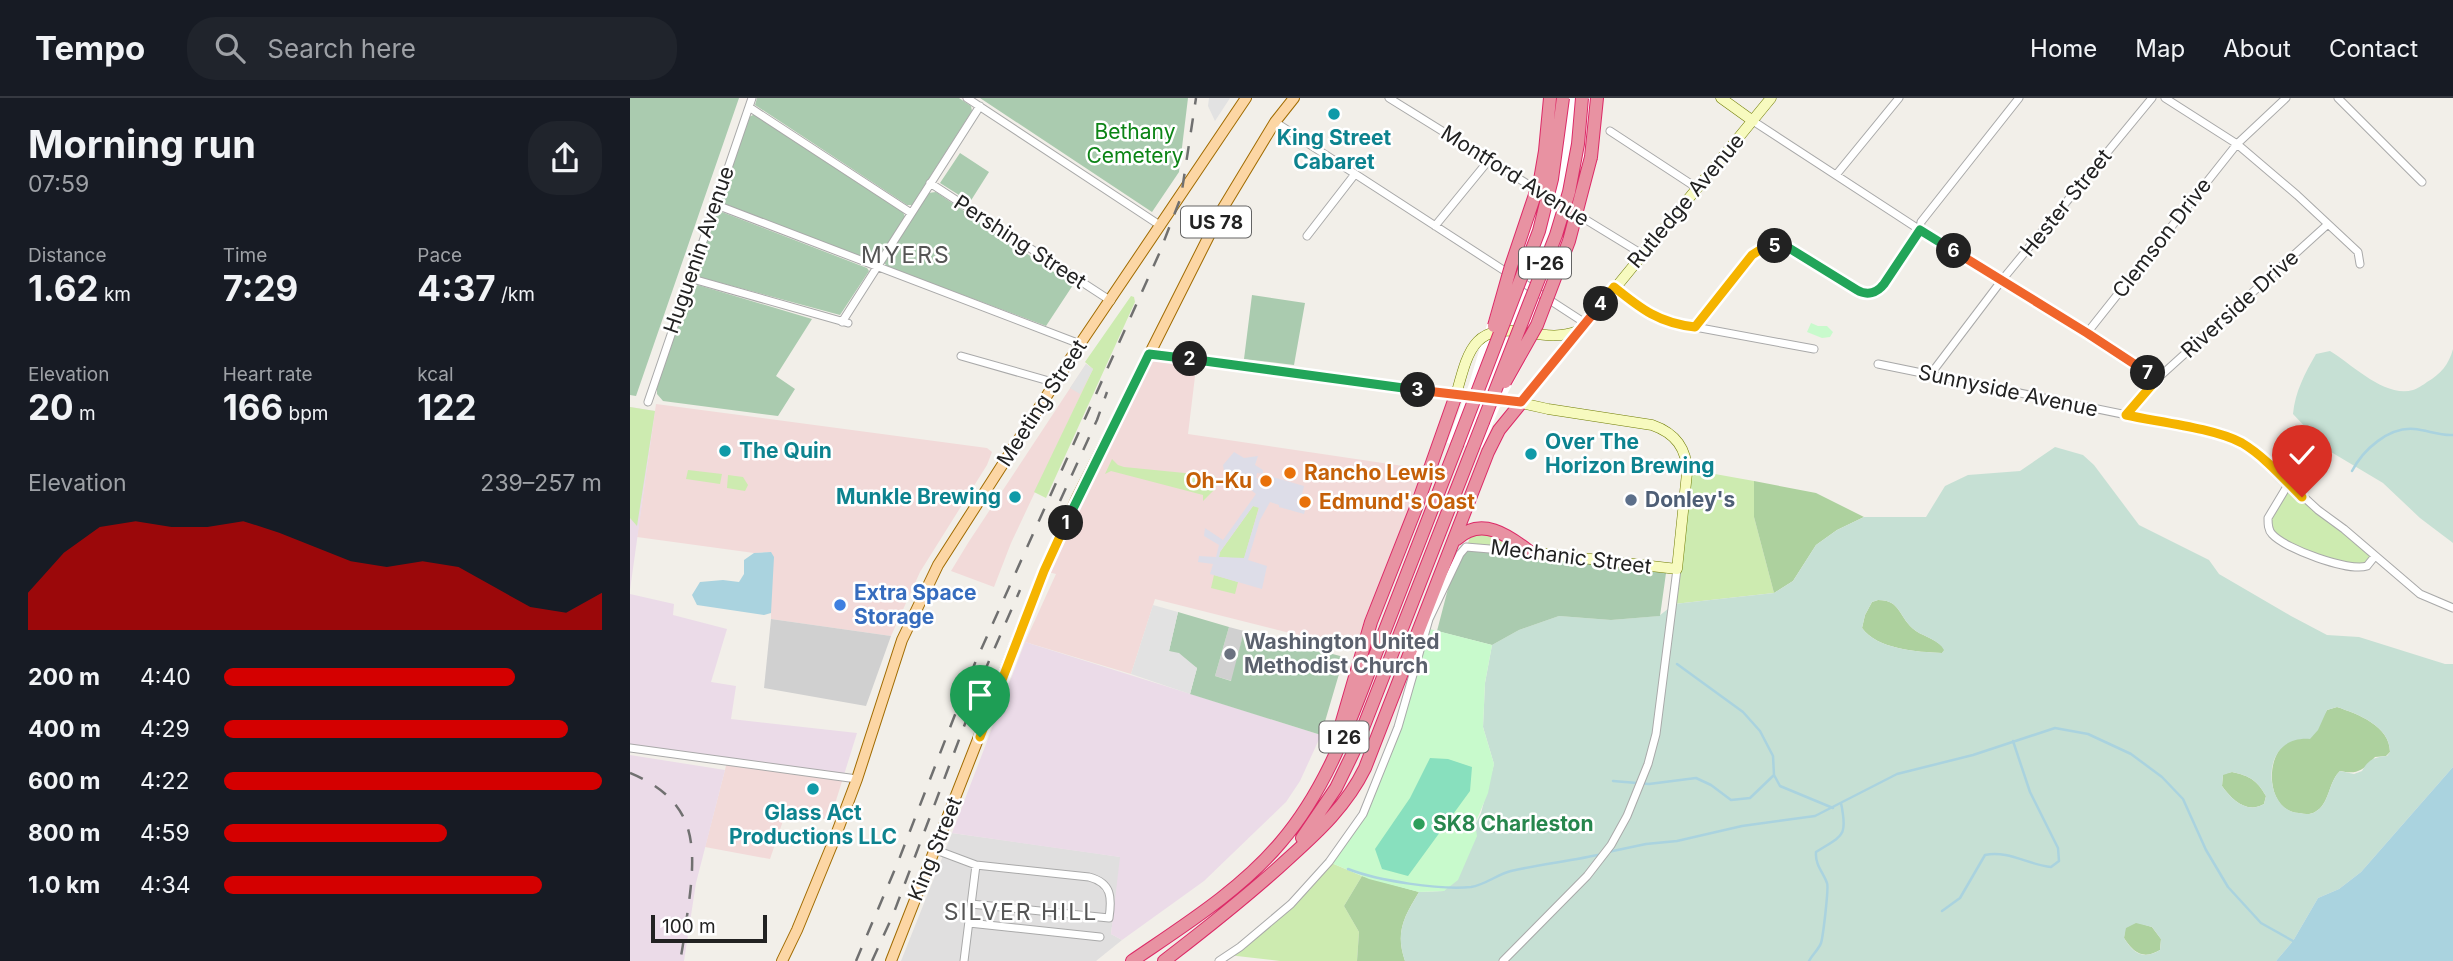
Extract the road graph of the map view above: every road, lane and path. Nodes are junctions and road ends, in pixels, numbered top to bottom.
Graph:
1 (752, 98) edge
2 (967, 98) edge
3 (1246, 98) edge
4 (1294, 98) edge
5 (1389, 98) edge
6 (1550, 98) edge
7 (1563, 98) edge
8 (1582, 98) edge
9 (1597, 98) edge
10 (1721, 98) edge
11 (1772, 98) edge
12 (1899, 98) edge
13 (2019, 98) edge
14 (2152, 98) edge
15 (2165, 98) edge
16 (2286, 98) edge
17 (2338, 98) edge
18 (980, 106) junction
19 (749, 107) junction
20 (1753, 121) junction
21 (1275, 122) junction
22 (1610, 131) dead end
23 (2237, 144) junction
24 (1489, 160) junction
25 (1354, 174) junction
26 (1836, 175) junction
27 (2422, 182) dead end
28 (930, 183) junction
29 (1697, 188) junction
30 (714, 204) junction
31 (911, 213) junction
32 (2328, 224) junction
33 (1161, 226) junction
34 (1435, 226) junction
35 (1920, 230) junction
36 (1307, 236) dead end
37 (1642, 254) junction
38 (2360, 264) dead end
39 (877, 267) junction
40 (689, 278) junction
41 (2002, 280) junction
42 (1614, 287) junction
43 (1111, 301) junction
44 (1582, 327) junction
45 (1695, 327) junction
46 (2087, 333) junction
47 (1080, 344) junction
48 (1814, 349) dead end
49 (1149, 354) junction
50 (961, 356) dead end
51 (1878, 363) dead end
52 (1930, 375) junction
53 (2157, 379) junction
54 (1056, 383) junction
55 (1478, 387) junction
56 (1456, 395) junction
57 (648, 402) dead end
58 (1521, 402) junction
59 (2126, 415) junction
60 (1483, 422) junction
61 (1458, 445) joint
62 (1474, 447) joint
63 (2289, 483) junction
64 (1460, 544) junction
65 (1531, 552) junction
66 (2375, 556) junction
67 (1677, 569) junction
68 (2453, 608) edge
69 (630, 748) edge
70 (857, 779) junction
71 (1308, 806) junction
72 (936, 850) junction
73 (976, 865) junction
74 (1280, 866) junction
75 (971, 905) junction
76 (969, 923) junction
77 (1100, 937) dead end
78 (782, 961) edge
79 (892, 961) edge
80 (964, 961) edge
81 (1132, 961) edge
82 (1164, 961) edge
83 (1219, 961) edge
84 (1503, 961) edge

1 - 19 street, Huguenin Avenue
2 - 18 street
3 - 33 main road, Meeting Street
4 - 21 main road, King Street / US 78
5 - 24 street, Montford Avenue
6 - 55 highway, bridge
7 - 55 highway, I-26, bridge
8 - 60 highway, I-26, bridge
9 - 60 highway, bridge
10 - 20 street
11 - 20 street, Rutledge Avenue
12 - 26 street
13 - 35 street
14 - 41 street, Hester Street
15 - 23 street
16 - 23 street, Clemson Drive
17 - 27 street
18 - 28 street
18 - 33 street
19 - 30 street, Huguenin Avenue
19 - 31 street
20 - 26 street
20 - 29 street, Rutledge Avenue
21 - 25 street
21 - 49 main road, King Street / US 78
22 - 29 street
23 - 32 street
23 - 46 street, Clemson Drive
24 - 34 street
24 - 37 street, Montford Avenue
25 - 34 street
25 - 36 street
26 - 35 street
28 - 31 street
28 - 43 street, Pershing Street
29 - 37 street, Rutledge Avenue
30 - 39 street
30 - 40 street, Huguenin Avenue
31 - 39 street
32 - 38 street
32 - 53 street, Riverside Drive
33 - 43 main road, Meeting Street
34 - 44 street
35 - 41 street
35 - 45 street
37 - 42 street, Rutledge Avenue
39 - 40 street
39 - 47 street
40 - 57 street, Huguenin Avenue
41 - 46 street
41 - 52 street, Hester Street
42 - 44 street, Rutledge Avenue
42 - 45 street
43 - 47 main road, Meeting Street
44 - 56 street
44 - 58 street, Rutledge Avenue
45 - 48 street
46 - 53 street
47 - 54 main road, Meeting Street
49 - 56 street
49 - 72 main road, King Street / US 78
50 - 54 street
51 - 52 street, Sunnyside Avenue
52 - 59 street, Sunnyside Avenue
53 - 59 street, Riverside Drive
54 - 70 main road, Meeting Street
55 - 61 highway, I-26, bridge
56 - 58 street
56 - 71 highway
58 - 64 highway
58 - 67 street
59 - 63 street, Sunnyside Avenue
60 - 62 highway, I-26
61 - 71 highway, I 26
62 - 74 highway, I 26
63 - 66 street, Sunnyside Avenue
63 - 66 street
64 - 65 street, Mechanic Street
64 - 65 highway
64 - 74 highway
64 - 83 street
65 - 67 street, Mechanic Street
66 - 68 street, Sunnyside Avenue
67 - 84 street
69 - 70 street
70 - 78 main road, Meeting Street
71 - 81 highway, I 26
72 - 73 street
72 - 79 main road, King Street / US 78
73 - 75 street
73 - 75 street
74 - 82 highway, I 26
75 - 76 street
76 - 77 street
76 - 80 street

